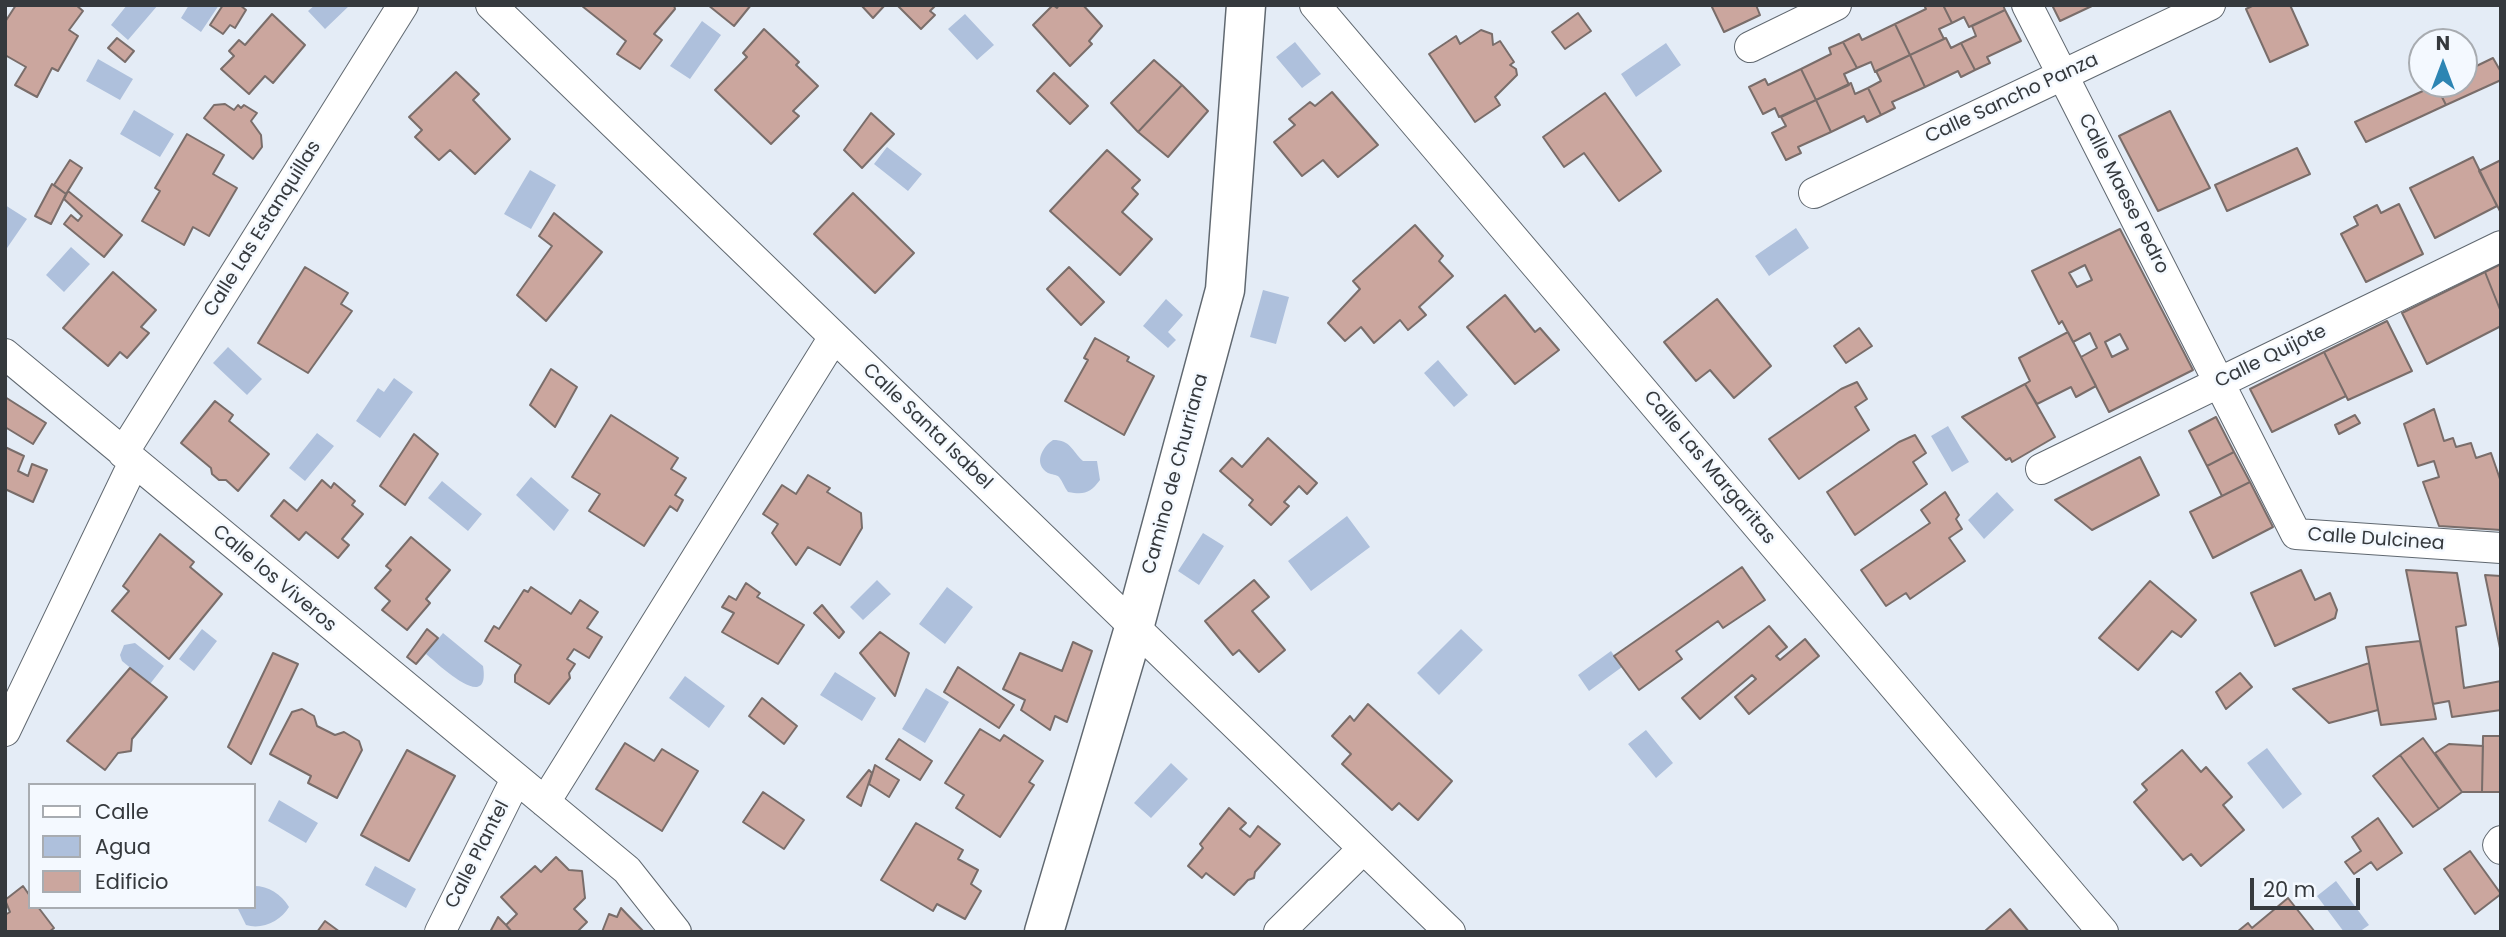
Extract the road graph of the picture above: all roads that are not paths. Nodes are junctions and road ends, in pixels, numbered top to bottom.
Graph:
1 (403, 5) edge
2 (491, 5) edge
3 (1246, 5) edge
4 (1315, 5) edge
5 (1836, 5) edge
6 (2027, 5) edge
7 (2210, 5) edge
8 (1749, 47) dead end
9 (2063, 75) junction
10 (1814, 193) dead end
11 (2501, 246) edge
12 (834, 337) junction
13 (5, 354) edge
14 (2220, 382) junction
15 (128, 458) junction
16 (2041, 469) dead end
17 (2501, 548) edge
18 (1135, 628) junction
19 (5, 731) edge
20 (516, 779) junction
21 (545, 802) junction
22 (2501, 841) edge
23 (2501, 849) edge
24 (1362, 850) junction
25 (440, 932) edge
26 (676, 932) edge
27 (1044, 932) edge
28 (1279, 932) edge
29 (1450, 932) edge
30 (2103, 932) edge

1 - 15 street, Calle Las Estanquillas
2 - 12 street, Calle Santa Isabel
3 - 18 street, Camino de Churriana
4 - 30 street, Calle Las Margaritas
5 - 8 street
6 - 9 street, Calle Maese Pedro
7 - 9 street, Calle Sancho Panza
9 - 10 street, Calle Sancho Panza
9 - 14 street, Calle Maese Pedro
11 - 14 street, Calle Quijote
12 - 18 street, Calle Santa Isabel
12 - 21 street
13 - 15 street, Calle los Viveros
14 - 16 street, Calle Quijote
14 - 17 street, Calle Dulcinea
15 - 19 street, Calle Las Estanquillas
15 - 20 street, Calle los Viveros
18 - 24 street, Calle Santa Isabel
18 - 27 street, Camino de Churriana
20 - 21 street, Calle los Viveros
20 - 25 street, Calle Plantel
21 - 26 street, Calle los Viveros
22 - 23 street
24 - 28 street
24 - 29 street, Calle Santa Isabel

